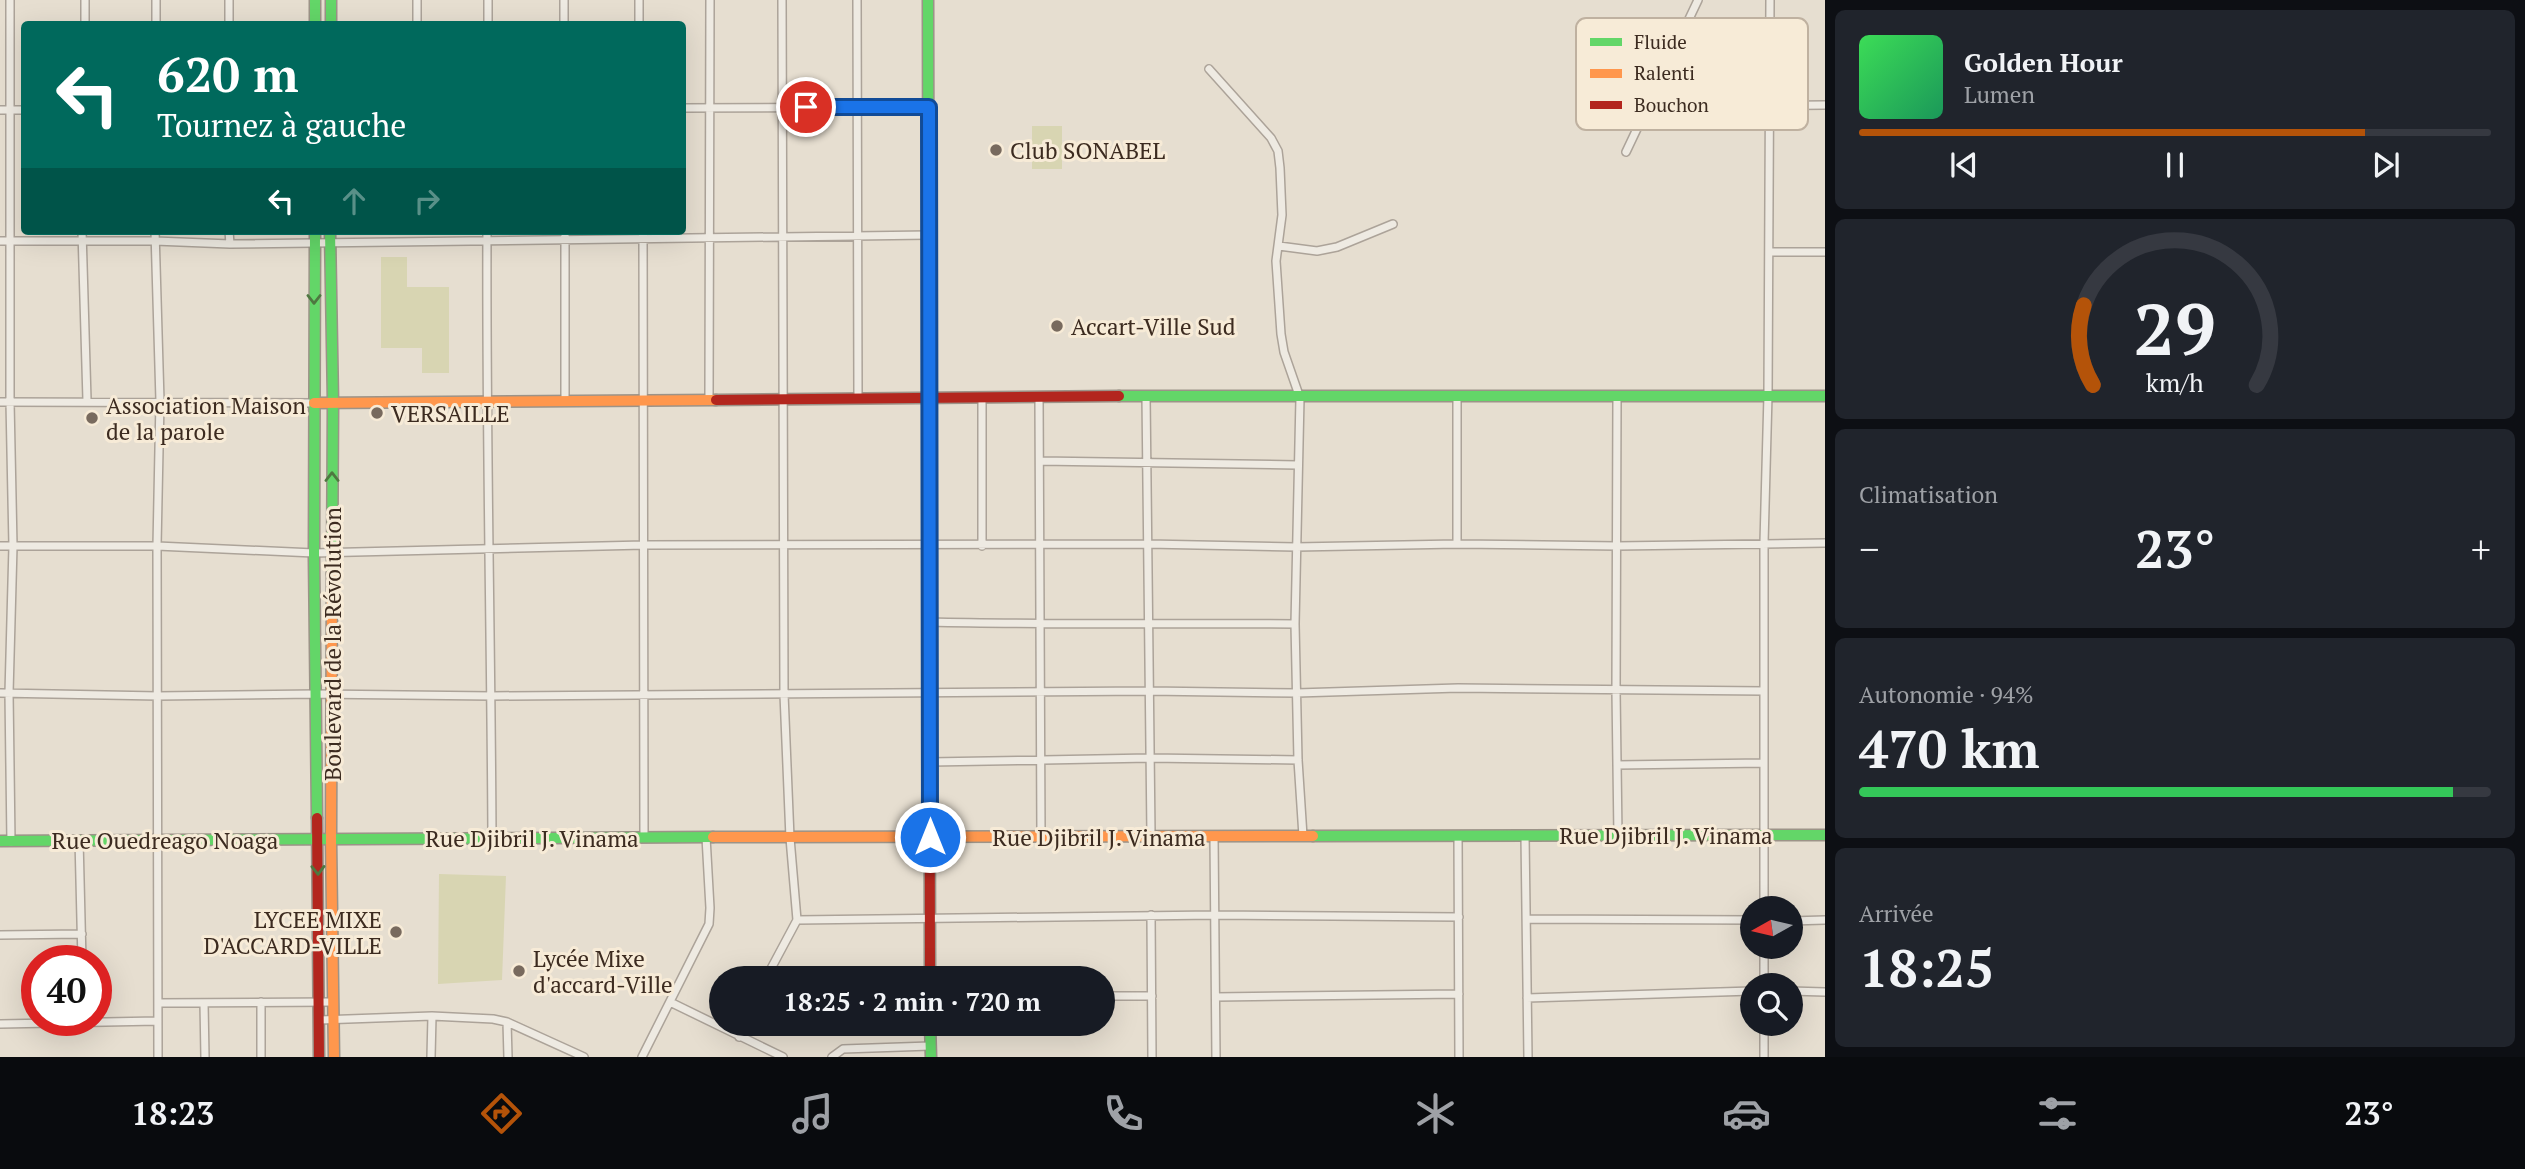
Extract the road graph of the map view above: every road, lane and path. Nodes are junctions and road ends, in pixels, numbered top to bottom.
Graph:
1 (10, 0) edge
2 (85, 0) edge
3 (156, 0) edge
4 (229, 0) edge
5 (315, 0) edge
6 (331, 0) edge
7 (417, 0) edge
8 (488, 0) edge
9 (564, 0) edge
10 (639, 0) edge
11 (710, 0) edge
12 (782, 0) edge
13 (857, 0) edge
14 (928, 0) edge
15 (1698, 0) edge
16 (1770, 0) edge
17 (1689, 18) edge
18 (1770, 18) edge
19 (85, 21) edge
20 (156, 21) edge
21 (229, 21) edge
22 (315, 21) edge
23 (331, 21) edge
24 (417, 21) edge
25 (488, 21) edge
26 (564, 21) edge
27 (639, 21) edge
28 (1209, 69) dead end
29 (709, 107) junction
30 (781, 107) junction
31 (857, 107) junction
32 (929, 107) junction
33 (686, 108) edge
34 (0, 110) edge
35 (11, 110) junction
36 (21, 110) edge
37 (1636, 130) edge
38 (1768, 130) edge
39 (1626, 152) dead end
40 (1393, 224) dead end
41 (929, 234) junction
42 (82, 235) edge
43 (155, 235) edge
44 (229, 235) edge
45 (314, 235) edge
46 (416, 235) edge
47 (487, 235) edge
48 (565, 235) edge
49 (643, 235) edge
50 (330, 236) edge
51 (858, 236) junction
52 (709, 237) junction
53 (782, 237) junction
54 (82, 240) junction
55 (487, 240) junction
56 (0, 241) edge
57 (12, 241) junction
58 (155, 241) junction
59 (416, 241) junction
60 (314, 243) junction
61 (229, 244) junction
62 (1279, 246) junction
63 (1825, 252) edge
64 (1769, 253) junction
65 (1768, 395) junction
66 (1146, 396) junction
67 (1825, 396) edge
68 (1617, 397) junction
69 (858, 398) junction
70 (929, 398) junction
71 (1040, 398) junction
72 (1300, 398) junction
73 (1457, 398) junction
74 (565, 399) junction
75 (644, 399) junction
76 (709, 399) junction
77 (783, 399) junction
78 (982, 399) junction
79 (87, 400) junction
80 (486, 400) junction
81 (160, 401) junction
82 (0, 402) edge
83 (10, 402) junction
84 (314, 402) junction
85 (333, 402) junction
86 (1040, 461) junction
87 (1147, 463) junction
88 (1297, 466) junction
89 (1763, 543) junction
90 (1825, 543) edge
91 (1148, 544) junction
92 (1457, 544) junction
93 (644, 545) junction
94 (782, 545) junction
95 (929, 545) junction
96 (1040, 545) junction
97 (0, 546) edge
98 (13, 546) junction
99 (157, 546) junction
100 (982, 546) junction
101 (1617, 546) junction
102 (490, 547) junction
103 (1296, 547) junction
104 (314, 553) junction
105 (332, 553) junction
106 (929, 622) junction
107 (1149, 622) junction
108 (1295, 624) junction
109 (1040, 625) junction
110 (1149, 691) junction
111 (1616, 691) junction
112 (1764, 691) junction
113 (4, 693) edge
114 (930, 693) junction
115 (1040, 693) junction
116 (1297, 693) junction
117 (316, 694) junction
118 (332, 694) junction
119 (646, 694) junction
120 (784, 694) junction
121 (158, 696) junction
122 (492, 696) junction
123 (1150, 758) junction
124 (1041, 759) junction
125 (1298, 760) junction
126 (930, 762) junction
127 (1764, 763) junction
128 (1617, 765) junction
129 (1151, 835) junction
130 (1458, 835) junction
131 (1764, 835) junction
132 (1825, 835) edge
133 (1214, 836) junction
134 (1303, 836) junction
135 (1525, 836) junction
136 (1618, 836) junction
137 (492, 837) junction
138 (706, 837) junction
139 (930, 837) junction
140 (1041, 837) junction
141 (157, 838) junction
142 (645, 838) junction
143 (790, 838) junction
144 (79, 839) junction
145 (331, 839) junction
146 (318, 840) junction
147 (6, 842) edge
148 (1764, 896) edge
149 (1151, 915) junction
150 (1215, 915) junction
151 (1459, 917) junction
152 (931, 919) junction
153 (1528, 919) junction
154 (797, 920) junction
155 (1740, 920) edge
156 (1803, 920) edge
157 (1825, 920) edge
158 (82, 934) junction
159 (0, 935) edge
160 (82, 945) edge
161 (775, 966) edge
162 (930, 966) edge
163 (1740, 991) edge
164 (1803, 991) edge
165 (1825, 992) edge
166 (1459, 994) junction
167 (1115, 996) edge
168 (1152, 996) junction
169 (1216, 997) junction
170 (1527, 998) junction
171 (320, 1001) junction
172 (261, 1002) junction
173 (333, 1002) junction
174 (670, 1002) junction
175 (158, 1003) junction
176 (204, 1003) junction
177 (432, 1016) junction
178 (334, 1019) junction
179 (320, 1020) junction
180 (112, 1021) edge
181 (158, 1021) junction
182 (21, 1023) edge
183 (508, 1023) junction
184 (0, 1024) edge
185 (1764, 1036) edge
186 (739, 1037) joint
187 (862, 1048) junction
188 (930, 1052) edge
189 (158, 1057) edge
190 (205, 1057) edge
191 (261, 1057) edge
192 (319, 1057) edge
193 (334, 1057) edge
194 (431, 1057) edge
195 (508, 1057) edge
196 (584, 1057) edge
197 (642, 1057) edge
198 (783, 1057) edge
199 (832, 1057) edge
200 (862, 1057) edge
201 (1152, 1057) edge
202 (1216, 1057) edge
203 (1459, 1057) edge
204 (1528, 1057) edge
205 (1764, 1057) edge

1 - 35 street
2 - 19 street
3 - 20 street
4 - 21 street
5 - 22 street
6 - 23 street
7 - 24 street
8 - 25 street
9 - 26 street
10 - 27 street
11 - 29 street
12 - 30 street
13 - 31 street
14 - 32 street
15 - 17 street
16 - 18 street
28 - 62 street
29 - 30 street
29 - 33 street
29 - 52 street
30 - 31 street
30 - 53 street
31 - 32 street
31 - 51 street
32 - 41 street
34 - 35 street
35 - 36 street
35 - 57 street
37 - 39 street
38 - 64 street
40 - 62 street
41 - 51 street
41 - 70 street
42 - 54 street
43 - 58 street
44 - 61 street
45 - 60 street, Boulevard de la Révolution
46 - 59 street
47 - 55 street
48 - 49 street
48 - 55 street
48 - 74 street
49 - 52 street
49 - 75 street
50 - 59 street
50 - 60 street
50 - 85 street, Boulevard de la Révolution
51 - 53 street
51 - 69 street
52 - 53 street
52 - 76 street
53 - 77 street
54 - 57 street
54 - 58 street
54 - 79 street
55 - 59 street
55 - 80 street
56 - 57 street
57 - 83 street
58 - 61 street
58 - 81 street
60 - 61 street
60 -> 84 street, Boulevard de la Révolution
62 - 72 street
63 - 64 street
64 - 65 street
65 - 67 street
65 - 68 street
65 - 89 street
66 - 71 street
66 - 72 street
66 - 87 street
68 - 73 street
68 - 101 street
69 - 70 street
69 - 77 street
70 - 78 street
70 - 95 street
71 - 78 street
71 - 86 street
72 - 73 street
72 - 88 street
73 - 92 street
74 - 75 street
74 - 80 street
75 - 76 street
75 - 93 street
76 - 77 street
77 - 94 street
78 - 100 street
79 - 81 street
79 - 83 street
80 - 85 street
80 - 102 street
81 - 84 street
81 - 99 street
82 - 83 street
83 - 98 street
84 - 85 street
84 - 104 street, Boulevard de la Révolution
105 -> 85 street, Boulevard de la Révolution
86 - 87 street
86 - 96 street
87 - 88 street
87 - 91 street
88 - 103 street
89 - 90 street
89 - 101 street
89 - 112 street
91 - 96 street
91 - 103 street
91 - 107 street
92 - 101 street
92 - 103 street
93 - 94 street
93 - 102 street
93 - 119 street
94 - 95 street
94 - 120 street
95 - 100 street
95 - 106 street
96 - 100 street
96 - 109 street
97 - 98 street
98 - 99 street
98 - 113 street
99 - 104 street
99 - 121 street
101 - 111 street
102 - 105 street
102 - 122 street
103 - 108 street
104 - 105 street
104 - 117 street, Boulevard de la Révolution
105 - 118 street, Boulevard de la Révolution
106 - 109 street
106 - 114 street
107 - 108 street
107 - 109 street
107 - 110 street
108 - 116 street
109 - 115 street
110 - 115 street
110 - 116 street
110 - 123 street
111 - 112 street
111 - 116 street
111 - 128 street
112 - 127 street
113 - 121 street
113 - 147 street
114 - 115 street
114 - 120 street
114 - 126 street
115 - 124 street
116 - 125 street
117 - 118 street
117 - 121 street
117 - 146 street, Boulevard de la Révolution
118 - 122 street
118 - 145 street, Boulevard de la Révolution
119 - 120 street
119 - 122 street
119 - 142 street
120 - 143 street
121 - 141 street
122 - 137 street
123 - 124 street
123 - 125 street
123 - 129 street
124 - 126 street
124 - 140 street
125 - 134 street
126 - 139 street
127 - 128 street
127 - 131 street
128 - 136 street
129 - 133 street, Rue Djibril J. Vinama
129 - 140 street, Rue Djibril J. Vinama
130 - 134 street, Rue Djibril J. Vinama
130 - 135 street, Rue Djibril J. Vinama
130 - 151 street
131 - 132 street, Rue Djibril J. Vinama
131 - 136 street, Rue Djibril J. Vinama
131 - 148 street
133 - 134 street, Rue Djibril J. Vinama
133 - 150 street
135 - 136 street, Rue Djibril J. Vinama
135 - 153 street
137 - 142 street, Rue Djibril J. Vinama
137 - 145 street, Rue Djibril J. Vinama
138 - 142 street, Rue Djibril J. Vinama
138 - 143 street, Rue Djibril J. Vinama
138 - 174 street
139 - 140 street, Rue Djibril J. Vinama
139 - 143 street, Rue Djibril J. Vinama
139 - 152 street
141 - 144 street, Rue Ouedreago Noaga
141 - 146 street, Rue Ouedreago Noaga
141 - 175 street
143 - 154 street
144 - 147 street, Rue Ouedreago Noaga
144 - 158 street
145 - 146 street, Rue Ouedreago Noaga
145 - 173 street, Boulevard de la Révolution
146 -> 171 street, Boulevard de la Révolution
149 - 150 street
149 - 152 street
149 - 168 street
150 - 151 street
150 - 169 street
151 - 166 street
152 - 154 street
152 - 162 street
153 - 155 street
153 - 170 street
154 - 161 street
156 - 157 street
158 - 159 street
158 - 160 street
163 - 170 street
164 - 165 street
166 - 169 street
166 - 203 street
167 - 168 street
168 - 201 street
169 - 202 street
170 - 204 street
171 - 172 street
171 - 173 street
171 - 179 street, Boulevard de la Révolution
172 - 176 street
172 - 191 street
173 - 178 street, Boulevard de la Révolution
174 - 186 street
174 - 197 street
175 - 176 street
175 - 181 street
176 - 190 street
177 - 178 street
177 - 183 street
177 - 194 street
178 - 179 street
178 - 193 street, Boulevard de la Révolution
179 - 192 street, Boulevard de la Révolution
180 - 181 street
181 - 189 street
182 - 184 street
183 - 195 street
183 - 196 street
185 - 205 street
186 - 198 street
187 - 188 street
187 - 199 street
187 - 200 street

